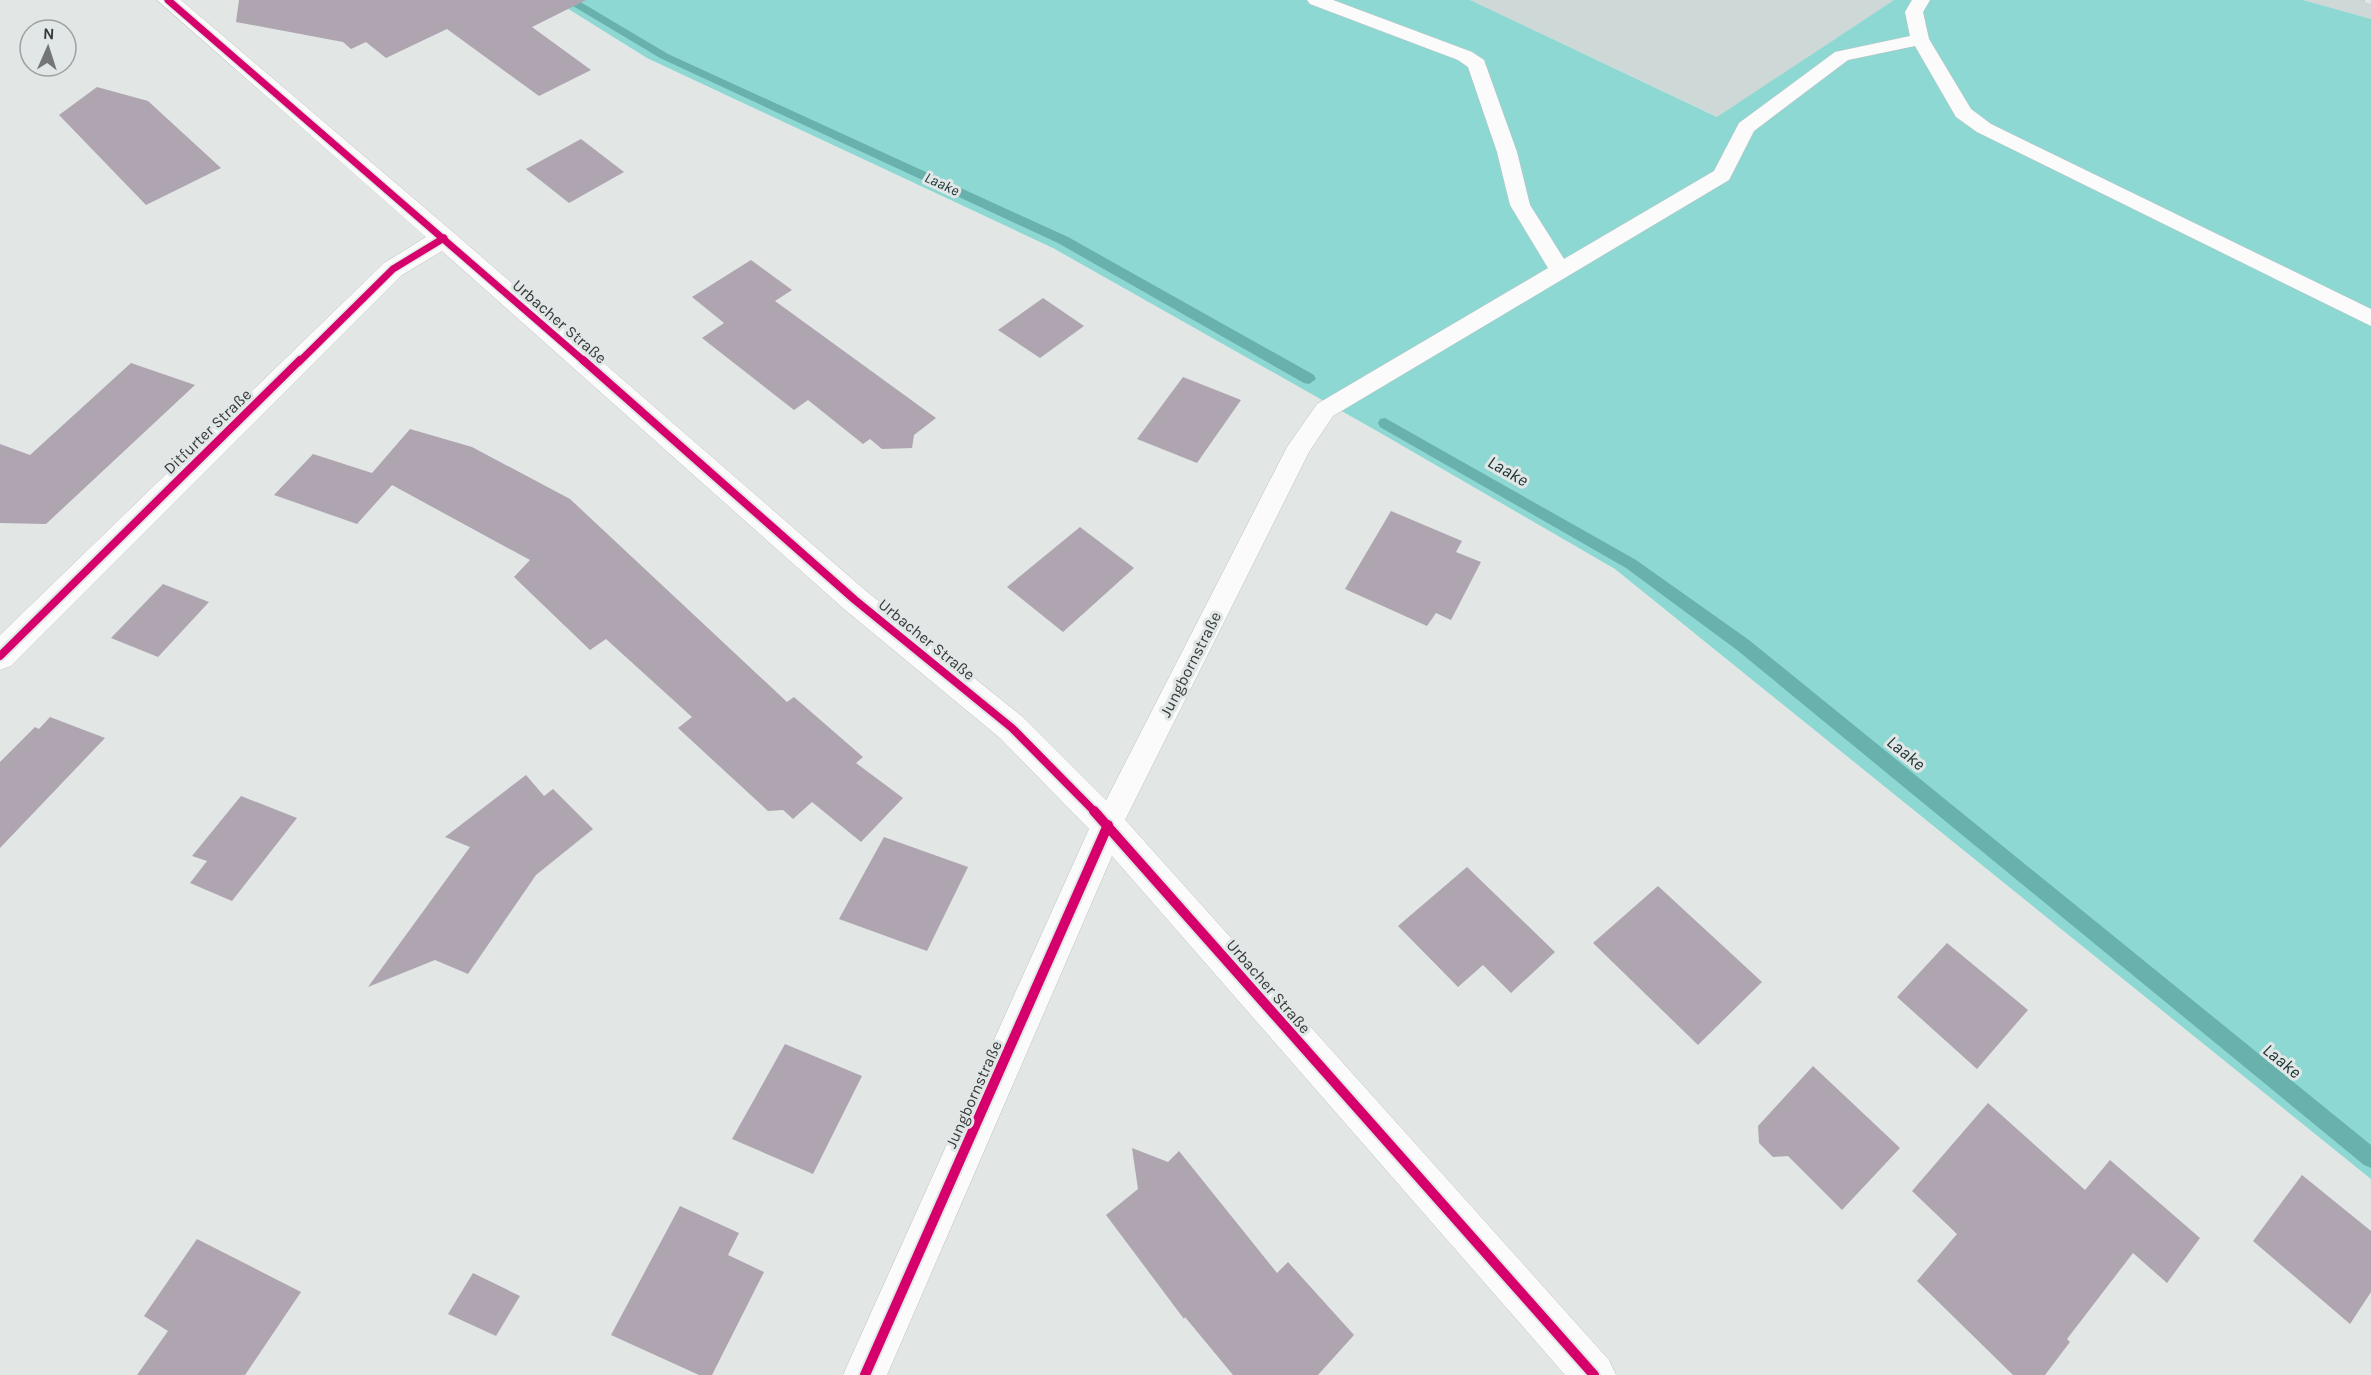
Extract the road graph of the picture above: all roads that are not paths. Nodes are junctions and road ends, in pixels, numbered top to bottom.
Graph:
1 (168, 0) edge
2 (1316, 0) edge
3 (1921, 0) edge
4 (1920, 39) junction
5 (444, 238) junction
6 (1560, 271) junction
7 (2371, 318) edge
8 (0, 656) edge
9 (1108, 825) junction
10 (865, 1375) edge
11 (1594, 1375) edge

1 - 5 street, Urbacher Straße
2 - 6 lane
3 - 4 lane
4 - 6 lane, Jungbornstraße
4 - 7 lane
5 - 8 street, Ditfurter Straße
5 - 9 street, Urbacher Straße
6 - 9 lane, Jungbornstraße
9 - 10 street, Jungbornstraße
9 - 11 street, Urbacher Straße

